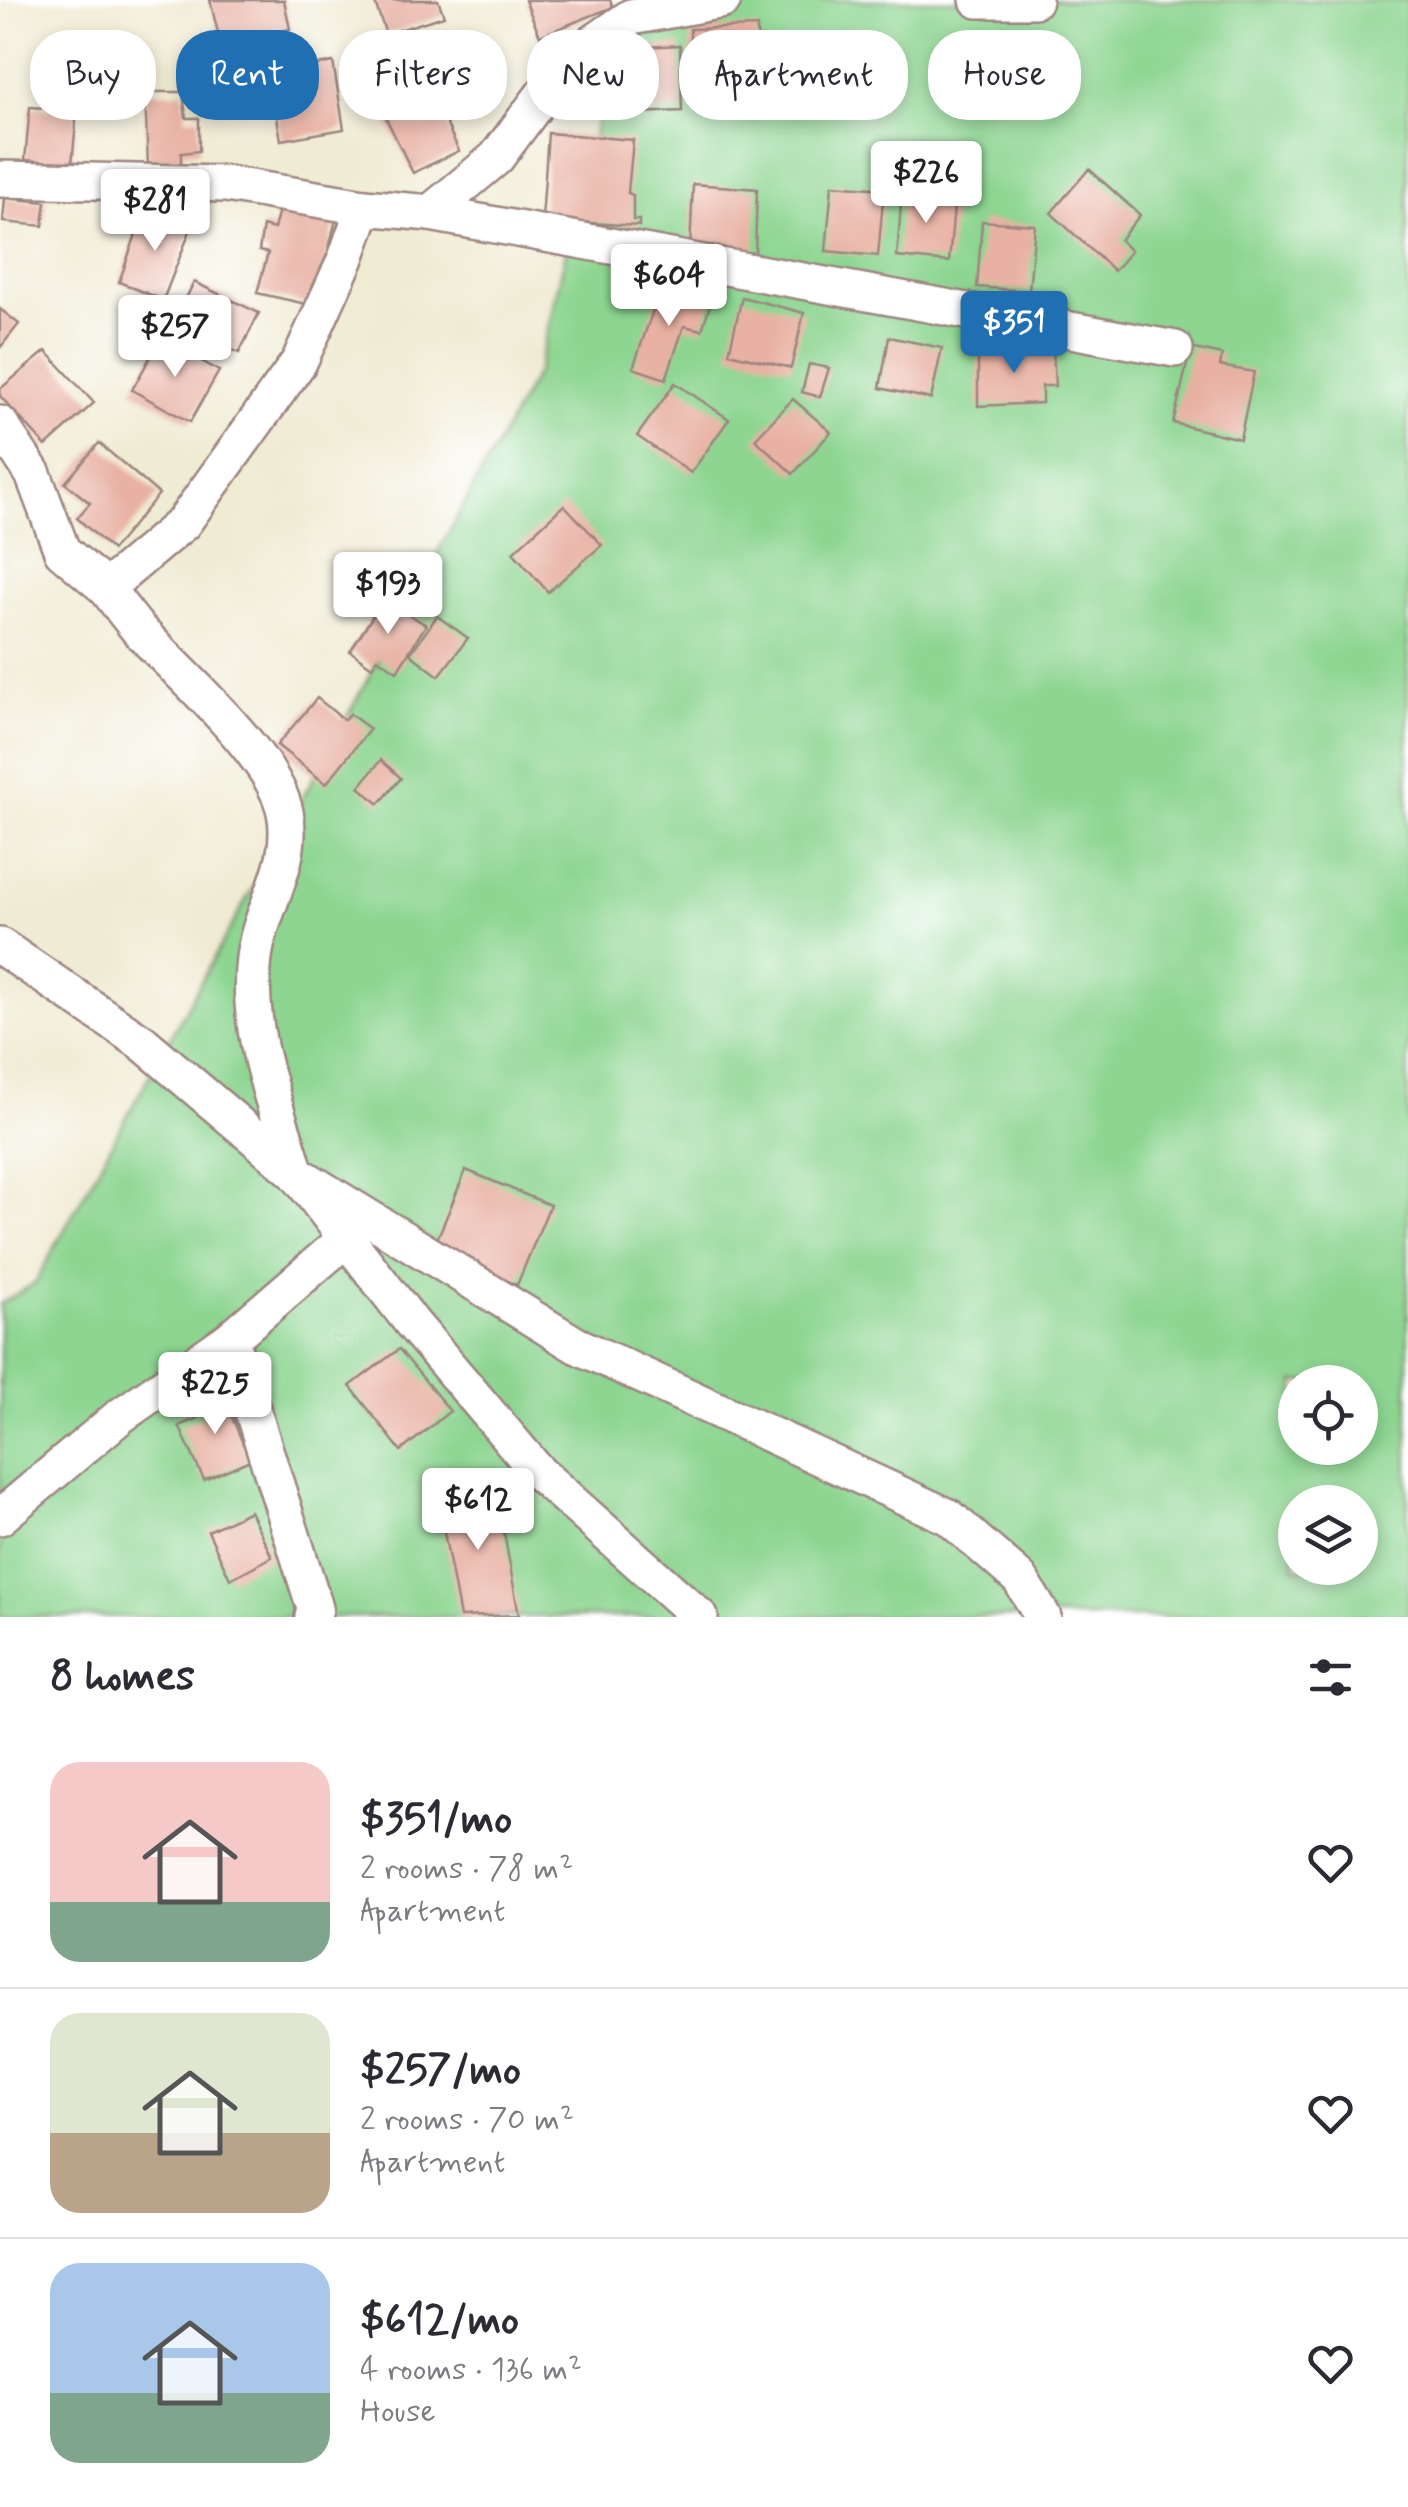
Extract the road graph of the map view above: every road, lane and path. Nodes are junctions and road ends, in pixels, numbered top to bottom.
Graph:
1 (723, 0) edge
2 (978, 0) edge
3 (1034, 0) edge
4 (0, 179) edge
5 (364, 206) junction
6 (430, 213) junction
7 (1174, 349) dead end
8 (0, 424) edge
9 (106, 588) junction
10 (0, 946) edge
11 (296, 1172) junction
12 (347, 1238) junction
13 (230, 1340) junction
14 (0, 1517) edge
15 (313, 1617) edge
16 (700, 1617) edge
17 (1044, 1617) edge

1 - 6 street
2 - 3 street
4 - 5 street
5 - 6 street
5 - 9 street
6 - 7 street
8 - 9 street
9 - 11 street
10 - 11 street
11 - 12 street
11 - 17 street
12 - 13 street
12 - 16 street
13 - 14 street
13 - 15 street

